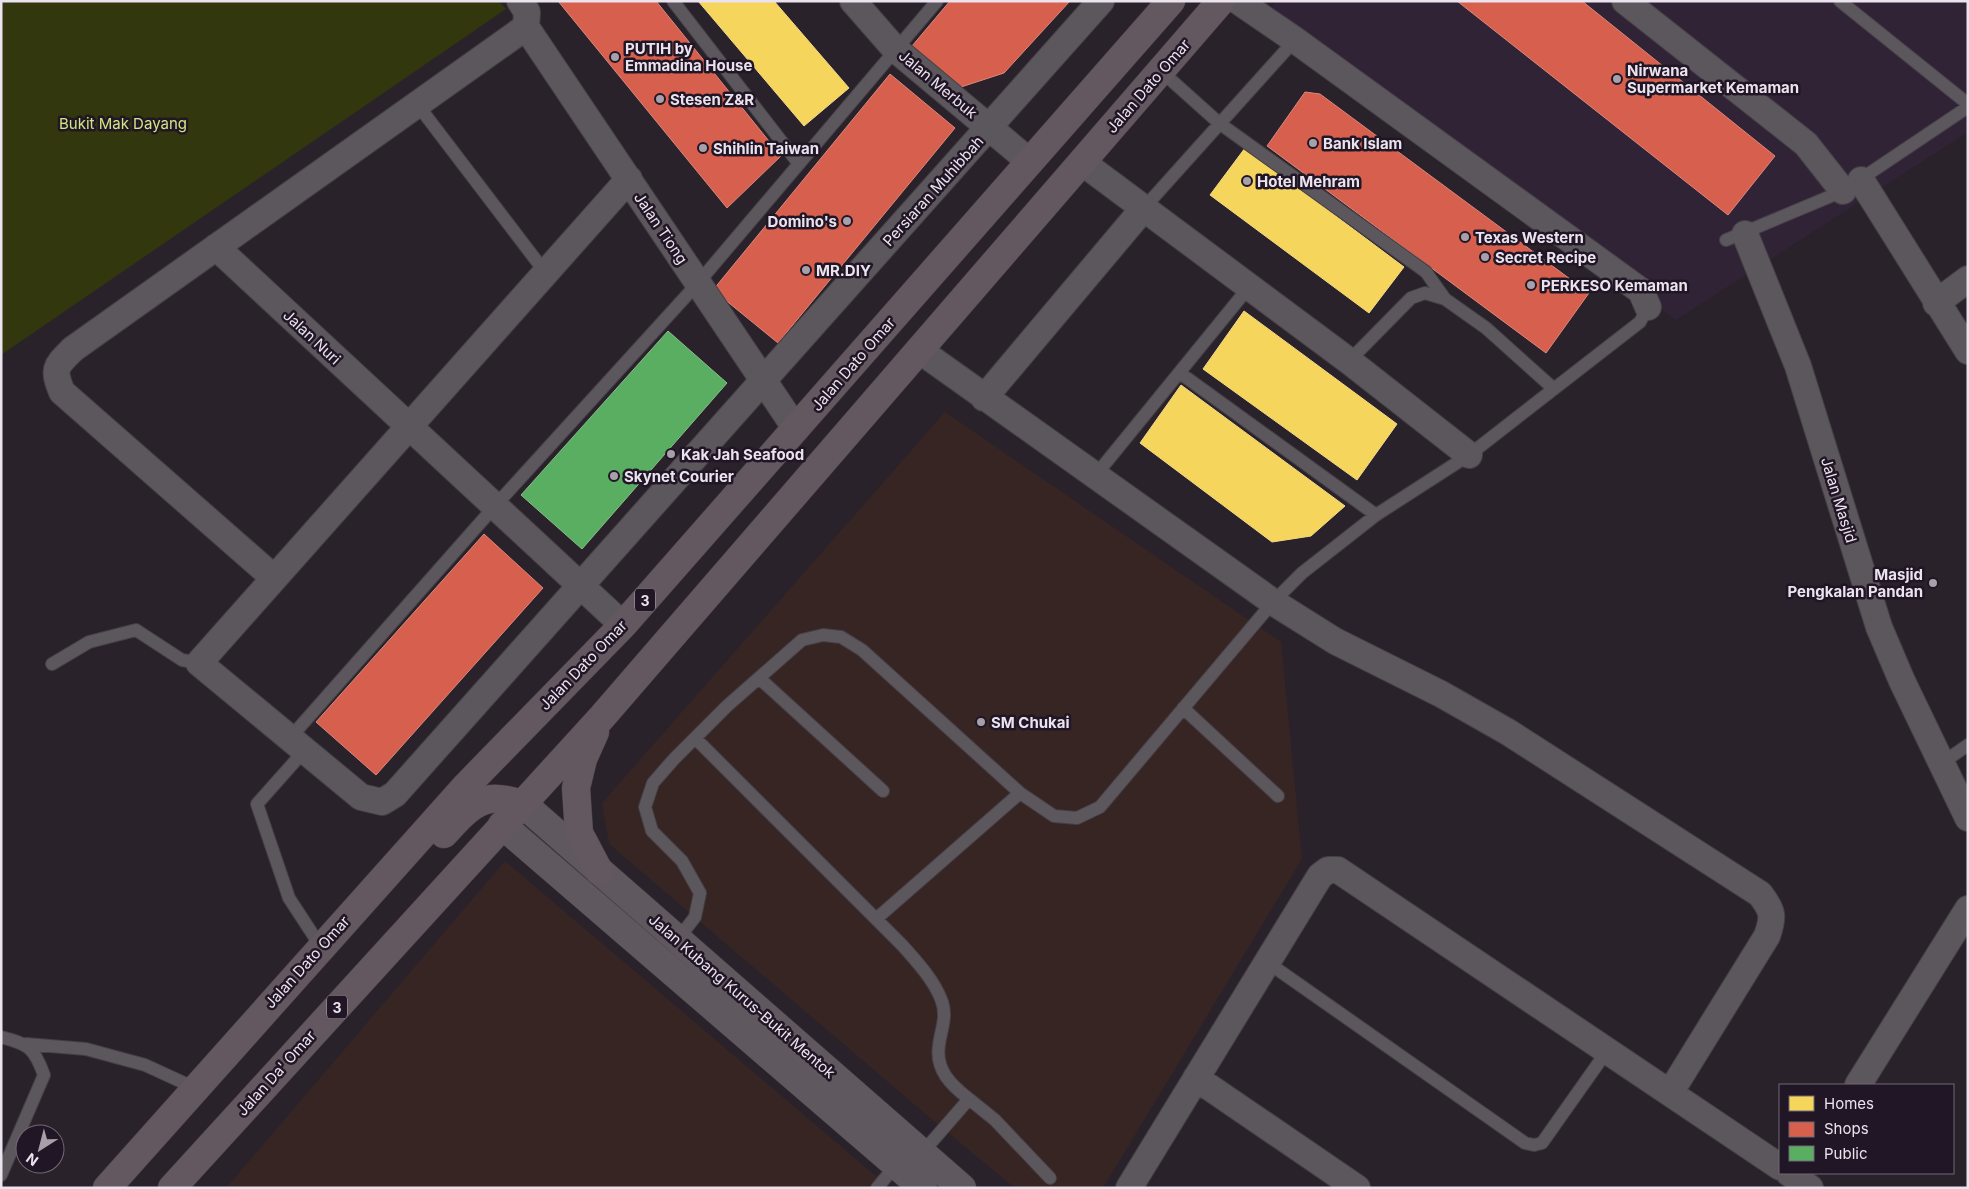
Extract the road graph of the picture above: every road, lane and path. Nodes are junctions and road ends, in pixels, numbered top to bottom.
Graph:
1 (520, 1) edge
2 (673, 1) edge
3 (853, 1) edge
4 (937, 1) edge
5 (1101, 1) edge
6 (1171, 1) edge
7 (1221, 1) edge
8 (1238, 1) edge
9 (1625, 1) edge
10 (1840, 1) edge
11 (526, 27) junction
12 (1295, 40) junction
13 (895, 49) junction
14 (1162, 71) junction
15 (417, 104) junction
16 (1968, 106) edge
17 (1219, 123) junction
18 (989, 127) junction
19 (1029, 161) junction
20 (1083, 163) junction
21 (799, 164) junction
22 (628, 179) junction
23 (1852, 186) junction
24 (1143, 209) junction
25 (1735, 237) joint
26 (216, 247) junction
27 (545, 272) junction
28 (1968, 279) edge
29 (698, 283) junction
30 (1249, 287) junction
31 (1445, 299) junction
32 (1936, 302) junction
33 (1648, 307) joint
34 (920, 350) junction
35 (1968, 351) edge
36 (1349, 361) junction
37 (1180, 373) junction
38 (764, 381) junction
39 (1554, 389) junction
40 (984, 398) junction
41 (409, 426) junction
42 (796, 429) junction
43 (1469, 455) junction
44 (1095, 476) junction
45 (495, 506) junction
46 (1376, 515) junction
47 (274, 578) junction
48 (581, 586) junction
49 (1273, 602) junction
50 (623, 625) junction
51 (199, 663) junction
52 (52, 664) dead end
53 (759, 678) junction
54 (1183, 708) junction
55 (602, 717) junction
56 (695, 738) junction
57 (298, 744) junction
58 (1968, 745) edge
59 (1942, 763) junction
60 (883, 791) dead end
61 (1020, 794) junction
62 (1278, 796) dead end
63 (492, 798) junction
64 (522, 803) junction
65 (1968, 818) edge
66 (502, 826) junction
67 (598, 871) junction
68 (1968, 909) edge
69 (876, 919) junction
70 (678, 939) junction
71 (321, 946) junction
72 (1267, 962) junction
73 (272, 1002) junction
74 (1, 1037) edge
75 (26, 1044) junction
76 (1607, 1051) junction
77 (1196, 1078) junction
78 (1859, 1084) edge
79 (195, 1088) junction
80 (1670, 1093) junction
81 (969, 1098) junction
82 (922, 1152) junction
83 (896, 1165) junction
84 (1779, 1167) edge
85 (1, 1175) edge
86 (1050, 1178) dead end
87 (1132, 1186) edge
88 (107, 1188) edge
89 (172, 1188) edge
90 (877, 1188) edge
91 (922, 1188) edge
92 (962, 1188) edge
93 (1357, 1188) edge

1 - 11 street
2 - 21 lane
3 - 13 street, Jalan Merbuk
4 - 13 lane
5 - 18 street, Persiaran Muhibbah
6 - 19 highway, Jalan Dato Omar / 3
7 - 14 highway, Jalan Dato Omar / 3
8 - 12 street
9 - 23 street
10 - 16 lane
11 - 15 street
11 - 22 street, Jalan Tiong
12 - 17 lane
12 - 33 street
13 - 18 street, Jalan Merbuk
13 - 21 lane
14 - 17 lane
14 - 20 highway, Jalan Dato Omar / 3
15 - 26 street
15 - 27 lane
16 - 23 lane
17 - 24 lane
17 - 31 lane
18 - 19 street, Jalan Merbuk
18 - 38 street, Persiaran Muhibbah
19 - 42 highway, Jalan Dato Omar / 3
20 - 24 street
20 - 34 highway, Jalan Dato Omar / 3
21 - 29 lane
22 - 27 street
22 - 29 street, Jalan Tiong
23 - 25 lane
23 - 32 street
24 - 30 street
24 - 40 street
25 - 59 street, Jalan Masjid
26 - 41 street, Jalan Nuri
26 - 47 street
27 - 41 street
28 - 32 street
29 - 38 street, Jalan Tiong
29 - 45 lane
30 - 36 street
30 - 37 lane
31 - 36 lane
31 - 39 lane
32 - 35 street
33 - 39 lane
34 - 40 street
34 - 55 highway, Jalan Dato Omar / 3
36 - 43 street
37 - 44 lane
37 - 46 lane
38 - 42 street, Jalan Tiong
38 - 48 street, Persiaran Muhibbah
39 - 43 lane
40 - 44 street
41 - 45 street, Jalan Nuri
41 - 47 street
42 - 50 highway, Jalan Dato Omar / 3
43 - 46 lane
44 - 49 street
45 - 48 street, Jalan Nuri
45 - 57 lane
46 - 49 lane
47 - 51 street
48 - 50 street, Jalan Nuri
48 - 57 street, Persiaran Muhibbah
49 - 54 lane
49 - 80 street
50 - 63 highway
50 - 71 highway, Jalan Dato Omar / 3
51 - 52 lane
51 - 57 street, Persiaran Muhibbah
53 - 56 lane
53 - 60 lane
53 - 61 lane
54 - 61 lane
54 - 62 lane
55 - 64 highway, Jalan Dato Omar / 3
55 - 67 highway
56 - 69 lane
56 - 70 lane
57 - 71 lane
58 - 59 lane
59 - 65 street, Jalan Masjid
61 - 69 lane
63 - 64 highway
63 - 66 highway
63 - 73 highway
64 - 66 highway, Jalan Dato Omar / 3
64 - 67 main road, Jalan Kubang Kurus-Bukit Mentok
66 - 83 main road, Jalan Kubang Kurus-Bukit Mentok
66 - 89 highway, Jalan Da' Omar / 3
67 - 70 main road, Jalan Kubang Kurus-Bukit Mentok
68 - 78 street
69 - 81 lane
70 - 82 main road, Jalan Kubang Kurus-Bukit Mentok
71 - 73 highway, Jalan Dato Omar / 3
72 - 76 street
72 - 76 lane
72 - 77 street
73 - 79 highway, Jalan Dato Omar / 3
74 - 75 lane
75 - 79 lane
75 - 85 lane
76 - 80 street
77 - 87 street
77 - 93 street
79 - 88 highway, Jalan Dato Omar / 3
80 - 84 street
81 - 82 lane
81 - 86 lane
82 - 92 main road, Jalan Kubang Kurus-Bukit Mentok
83 - 90 lane
83 - 91 main road, Jalan Kubang Kurus-Bukit Mentok

